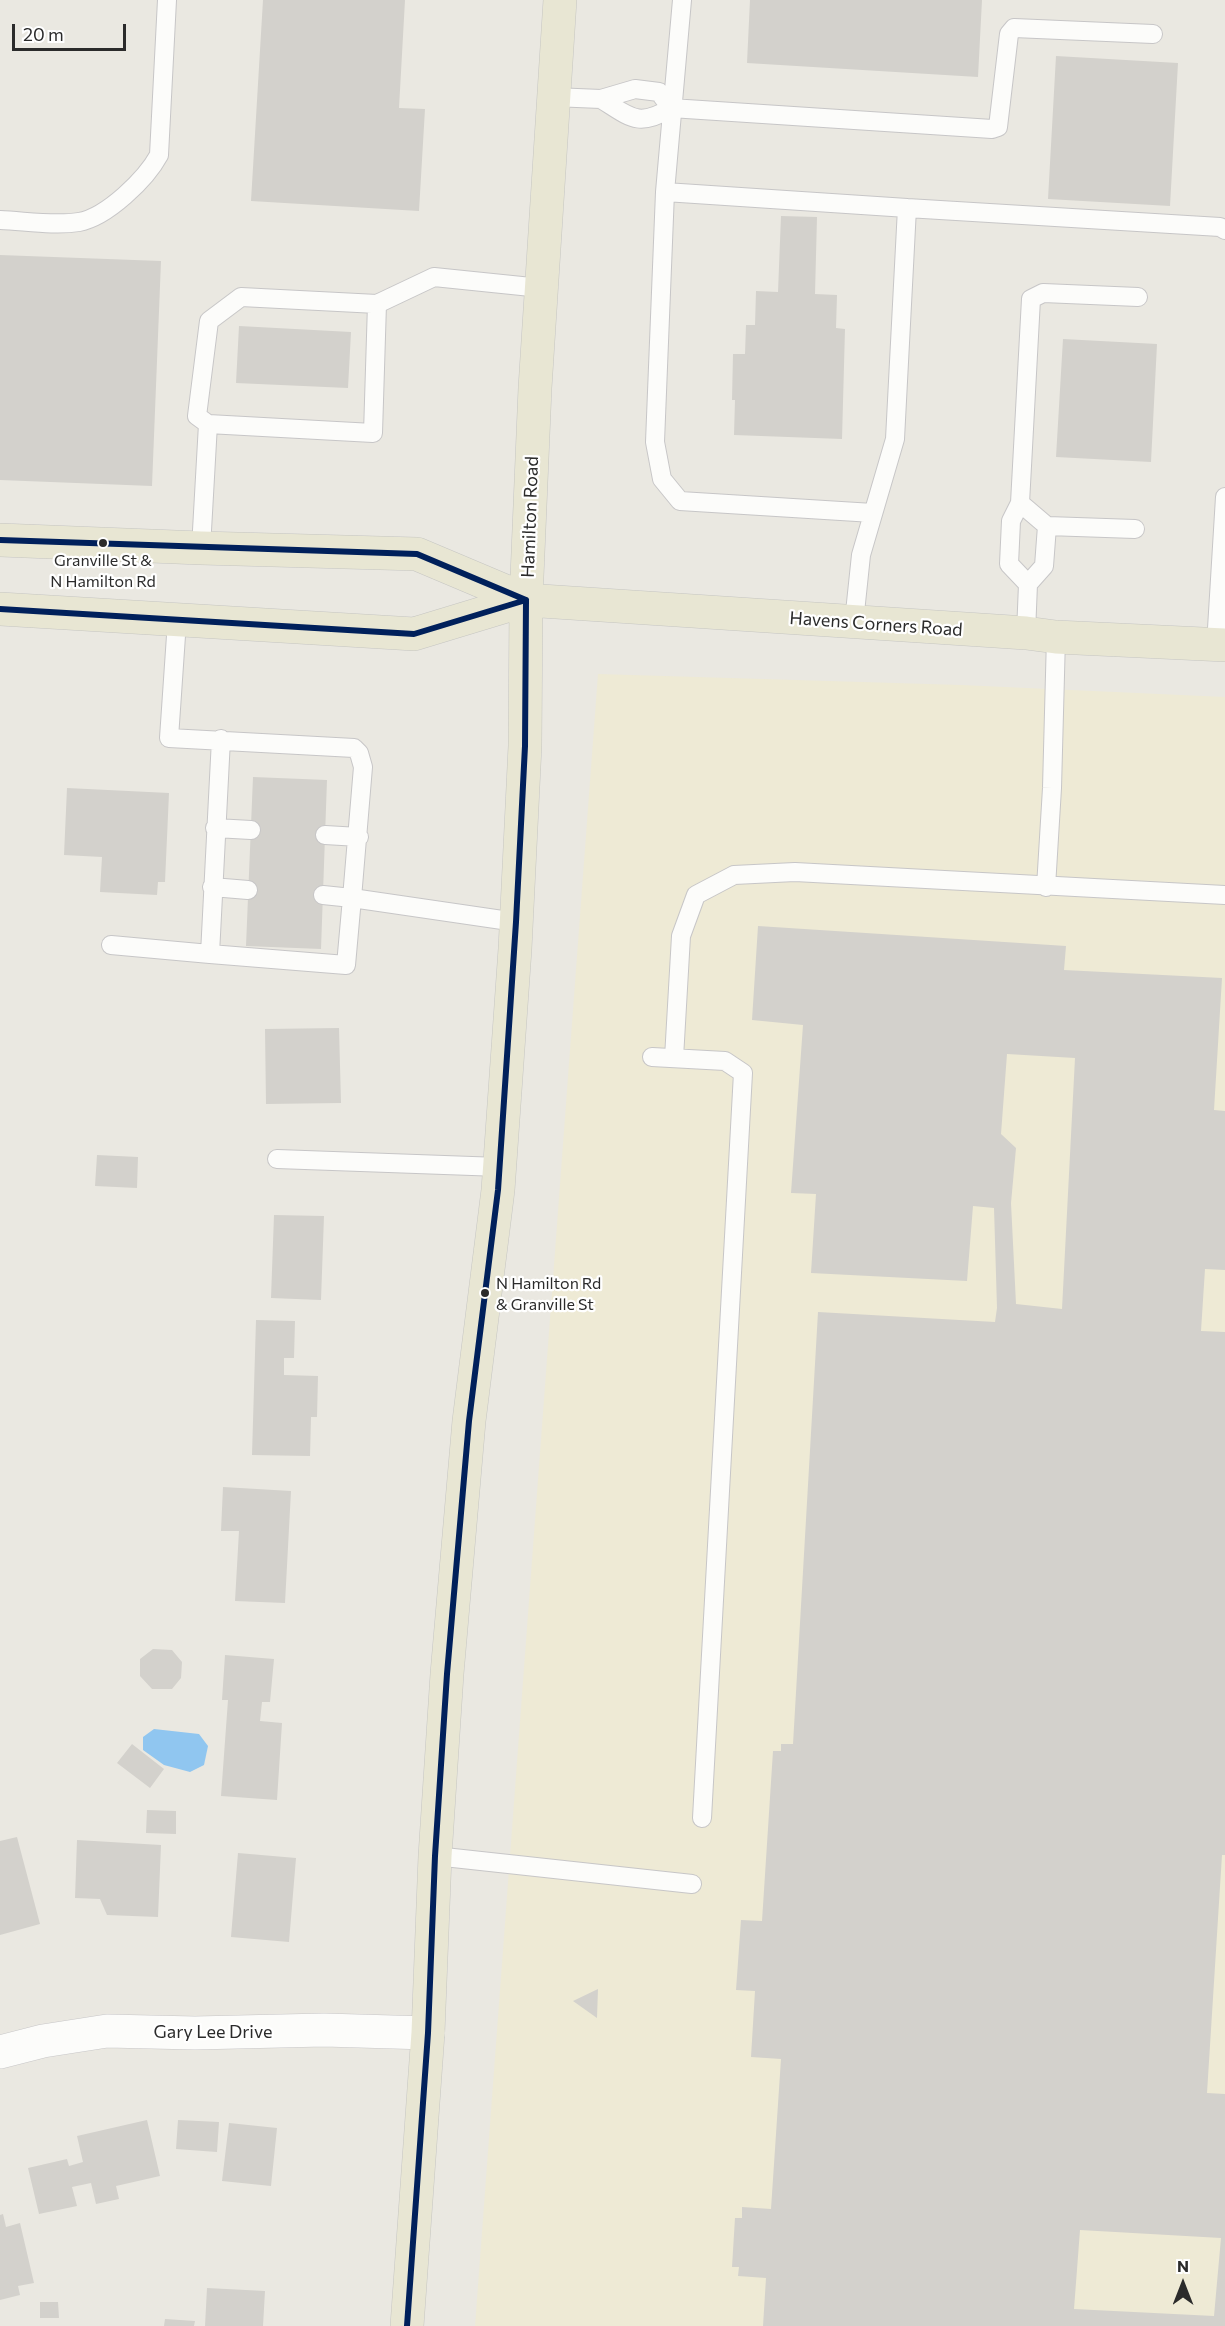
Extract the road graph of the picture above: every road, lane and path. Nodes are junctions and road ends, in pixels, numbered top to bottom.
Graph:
1 (167, 0) edge
2 (560, 0) edge
3 (682, 0) edge
4 (1153, 34) dead end
5 (553, 98) junction
6 (601, 99) junction
7 (671, 108) junction
8 (665, 192) junction
9 (906, 207) junction
10 (0, 220) edge
11 (1225, 230) edge
12 (541, 288) junction
13 (1138, 297) dead end
14 (377, 304) junction
15 (208, 424) junction
16 (1225, 497) edge
17 (1020, 503) junction
18 (873, 513) junction
19 (1047, 526) junction
20 (1135, 529) dead end
21 (0, 540) edge
22 (201, 549) junction
23 (1028, 584) junction
24 (526, 600) junction
25 (0, 609) edge
26 (177, 621) junction
27 (854, 622) junction
28 (1041, 635) junction
29 (1221, 645) edge
30 (221, 739) junction
31 (215, 828) junction
32 (251, 830) dead end
33 (326, 835) dead end
34 (359, 837) junction
35 (212, 887) junction
36 (1046, 887) junction
37 (248, 890) dead end
38 (323, 895) dead end
39 (1225, 895) edge
40 (352, 898) junction
41 (516, 922) junction
42 (111, 945) dead end
43 (210, 954) junction
44 (652, 1057) dead end
45 (674, 1058) junction
46 (277, 1159) dead end
47 (500, 1167) junction
48 (702, 1818) dead end
49 (435, 1856) junction
50 (692, 1884) dead end
51 (428, 2033) junction
52 (0, 2052) edge
53 (407, 2326) edge

1 - 10 lane
2 - 5 main road, Hamilton Road
3 - 7 lane
4 - 7 lane
5 - 6 lane
5 - 12 main road, Hamilton Road
6 - 7 lane
6 - 7 lane
7 - 8 lane
8 - 9 lane
8 - 18 lane
9 - 11 lane
9 - 18 lane
12 - 14 lane
12 - 24 main road, Hamilton Road
13 - 17 lane
14 - 15 lane
14 - 15 lane
15 - 22 lane
16 - 29 lane
17 - 19 lane
17 - 23 lane
18 - 27 lane
19 - 20 lane
19 - 23 lane
21 - 22 main road
22 - 24 main road
23 - 28 lane
24 - 26 main road
24 - 27 main road, Havens Corners Road
24 - 41 main road, Hamilton Road
25 - 26 main road
26 - 30 lane
27 - 28 main road, Havens Corners Road
28 - 29 main road, Havens Corners Road
28 - 36 lane
30 - 31 lane
30 - 34 lane
31 - 32 lane
31 - 35 lane
33 - 34 lane
34 - 40 lane
35 - 37 lane
35 - 43 lane
36 - 39 lane
36 - 45 lane
38 - 40 lane
40 - 41 lane
40 - 43 lane
41 - 47 main road, Hamilton Road
42 - 43 lane
44 - 45 lane
45 - 48 lane
46 - 47 lane
47 - 49 main road, Hamilton Road
49 - 50 lane
49 - 51 main road, Hamilton Road
51 - 52 street, Gary Lee Drive
51 - 53 main road, Hamilton Road

